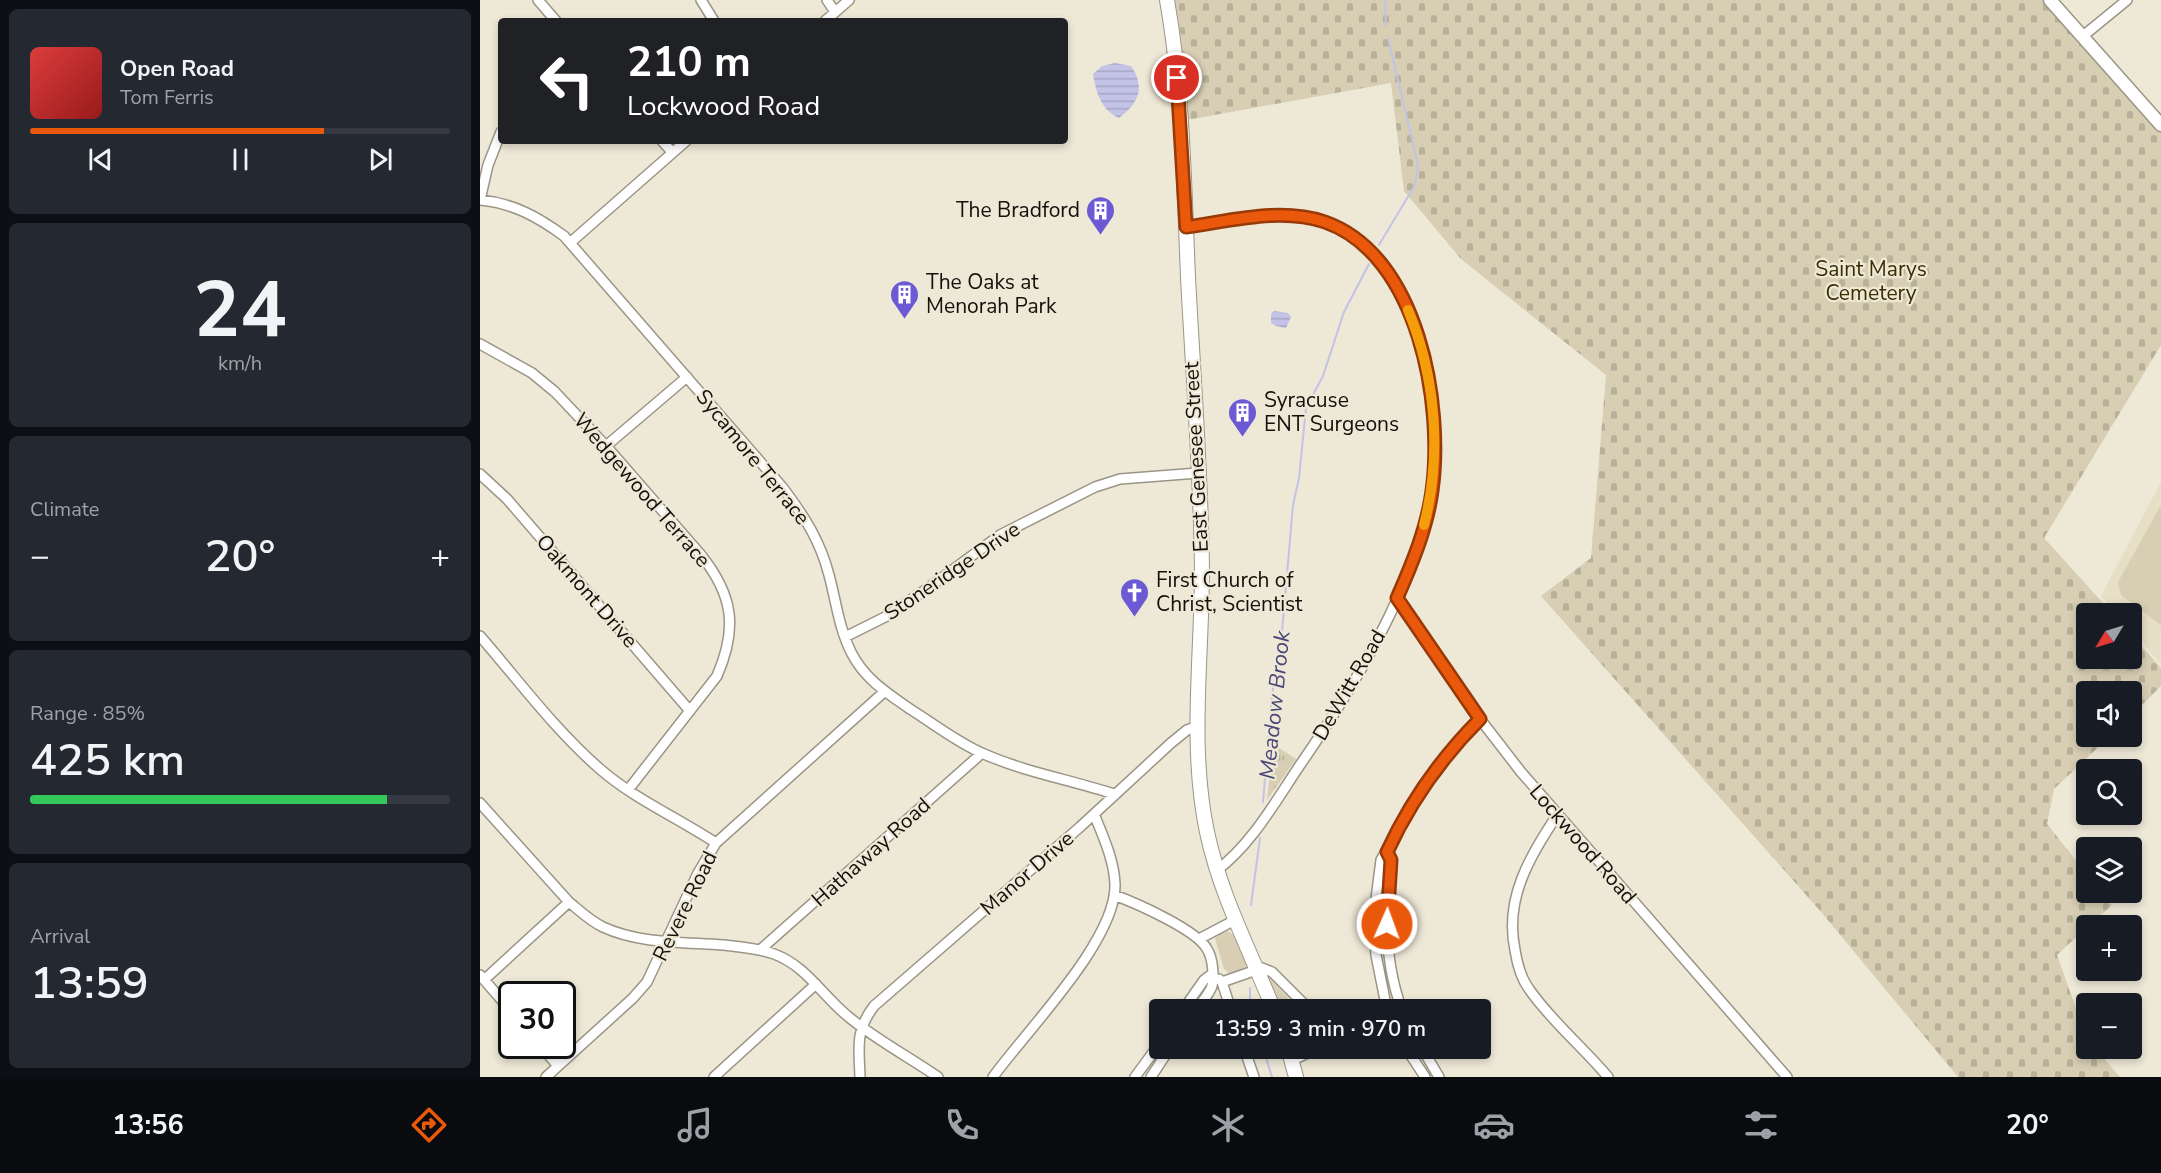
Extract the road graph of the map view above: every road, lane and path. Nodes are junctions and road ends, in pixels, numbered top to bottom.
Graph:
1 (538, 0) edge
2 (701, 0) edge
3 (827, 0) edge
4 (849, 0) edge
5 (1167, 0) edge
6 (2050, 0) edge
7 (2127, 0) edge
8 (835, 12) junction
9 (553, 18) edge
10 (712, 18) edge
11 (828, 18) edge
12 (2083, 36) junction
13 (2161, 125) edge
14 (498, 140) edge
15 (664, 144) edge
16 (682, 144) edge
17 (672, 153) junction
18 (480, 200) edge
19 (1186, 227) junction
20 (571, 242) junction
21 (480, 344) edge
22 (687, 377) junction
23 (606, 446) junction
24 (1198, 473) junction
25 (480, 474) edge
26 (1397, 598) junction
27 (480, 636) edge
28 (845, 637) junction
29 (884, 692) junction
30 (690, 711) junction
31 (1480, 719) junction
32 (1198, 726) junction
33 (982, 753) junction
34 (628, 790) junction
35 (1114, 794) junction
36 (480, 803) edge
37 (1094, 814) junction
38 (1557, 815) junction
39 (716, 843) junction
40 (1387, 852) junction
41 (1216, 871) junction
42 (1114, 895) junction
43 (569, 902) junction
44 (1235, 920) junction
45 (1199, 939) junction
46 (668, 940) junction
47 (760, 950) junction
48 (1257, 969) junction
49 (1212, 974) junction
50 (482, 977) edge
51 (1222, 982) junction
52 (816, 984) junction
53 (498, 996) edge
54 (1191, 999) edge
55 (1204, 999) edge
56 (1227, 999) edge
57 (1269, 999) edge
58 (1299, 999) edge
59 (1385, 999) edge
60 (1399, 999) edge
61 (861, 1026) junction
62 (1149, 1057) edge
63 (552, 1059) edge
64 (1163, 1059) edge
65 (1248, 1059) edge
66 (1291, 1059) edge
67 (1413, 1059) edge
68 (1428, 1059) edge
69 (558, 1066) junction
70 (546, 1077) edge
71 (714, 1077) edge
72 (860, 1077) edge
73 (938, 1077) edge
74 (993, 1077) edge
75 (1135, 1077) edge
76 (1151, 1077) edge
77 (1254, 1077) edge
78 (1296, 1077) edge
79 (1425, 1077) edge
80 (1439, 1077) edge
81 (1608, 1077) edge
82 (1787, 1077) edge

1 - 9 street
2 - 10 street
3 - 8 street
4 - 8 street
5 - 19 main road, East Genesee Street
6 - 12 street
7 - 12 street
8 - 11 street
12 - 13 street
14 - 18 street
15 - 17 street
16 - 17 street
17 - 20 street
18 - 20 street, Sycamore Terrace
19 - 24 main road, East Genesee Street
19 - 26 street, DeWitt Road
20 - 22 street, Sycamore Terrace
21 - 23 street, Wedgewood Terrace
22 - 23 street
22 - 28 street, Sycamore Terrace
23 - 30 street, Wedgewood Terrace
24 - 28 street, Stoneridge Drive
24 - 32 main road, East Genesee Street
25 - 30 street, Oakmont Drive
26 - 31 street, Lockwood Road
26 - 41 street, DeWitt Road
27 - 34 street
28 - 29 street, Sycamore Terrace
29 - 33 street, Sycamore Terrace
29 - 39 street, Revere Road
30 - 34 street, Wedgewood Terrace
31 - 38 street, Lockwood Road
31 - 40 street
32 - 35 street, Manor Drive
32 - 41 main road, East Genesee Street
33 - 35 street, Sycamore Terrace
33 - 47 street, Hathaway Road
34 - 39 street
35 - 37 street, Manor Drive
36 - 43 street
37 - 42 street
37 - 61 street, Manor Drive
38 - 81 street
38 - 82 street, Lockwood Road
39 - 46 street, Revere Road
40 - 59 street
40 - 60 street
41 - 44 main road, East Genesee Street
42 - 45 street
42 - 74 street
43 - 46 street
43 - 50 street
44 - 45 street
44 - 48 main road, East Genesee Street
45 - 49 street
46 - 47 street
46 - 69 street, Revere Road
47 - 52 street
48 - 51 street
48 - 57 main road, East Genesee Street
48 - 58 street
49 - 51 street
49 - 54 street
49 - 55 street
50 - 53 street
51 - 56 street
52 - 61 street
52 - 71 street
61 - 72 street
61 - 73 street
62 - 75 street
63 - 69 street
64 - 76 street
65 - 77 street
66 - 78 main road
67 - 79 street
68 - 80 street
69 - 70 street, Revere Road

